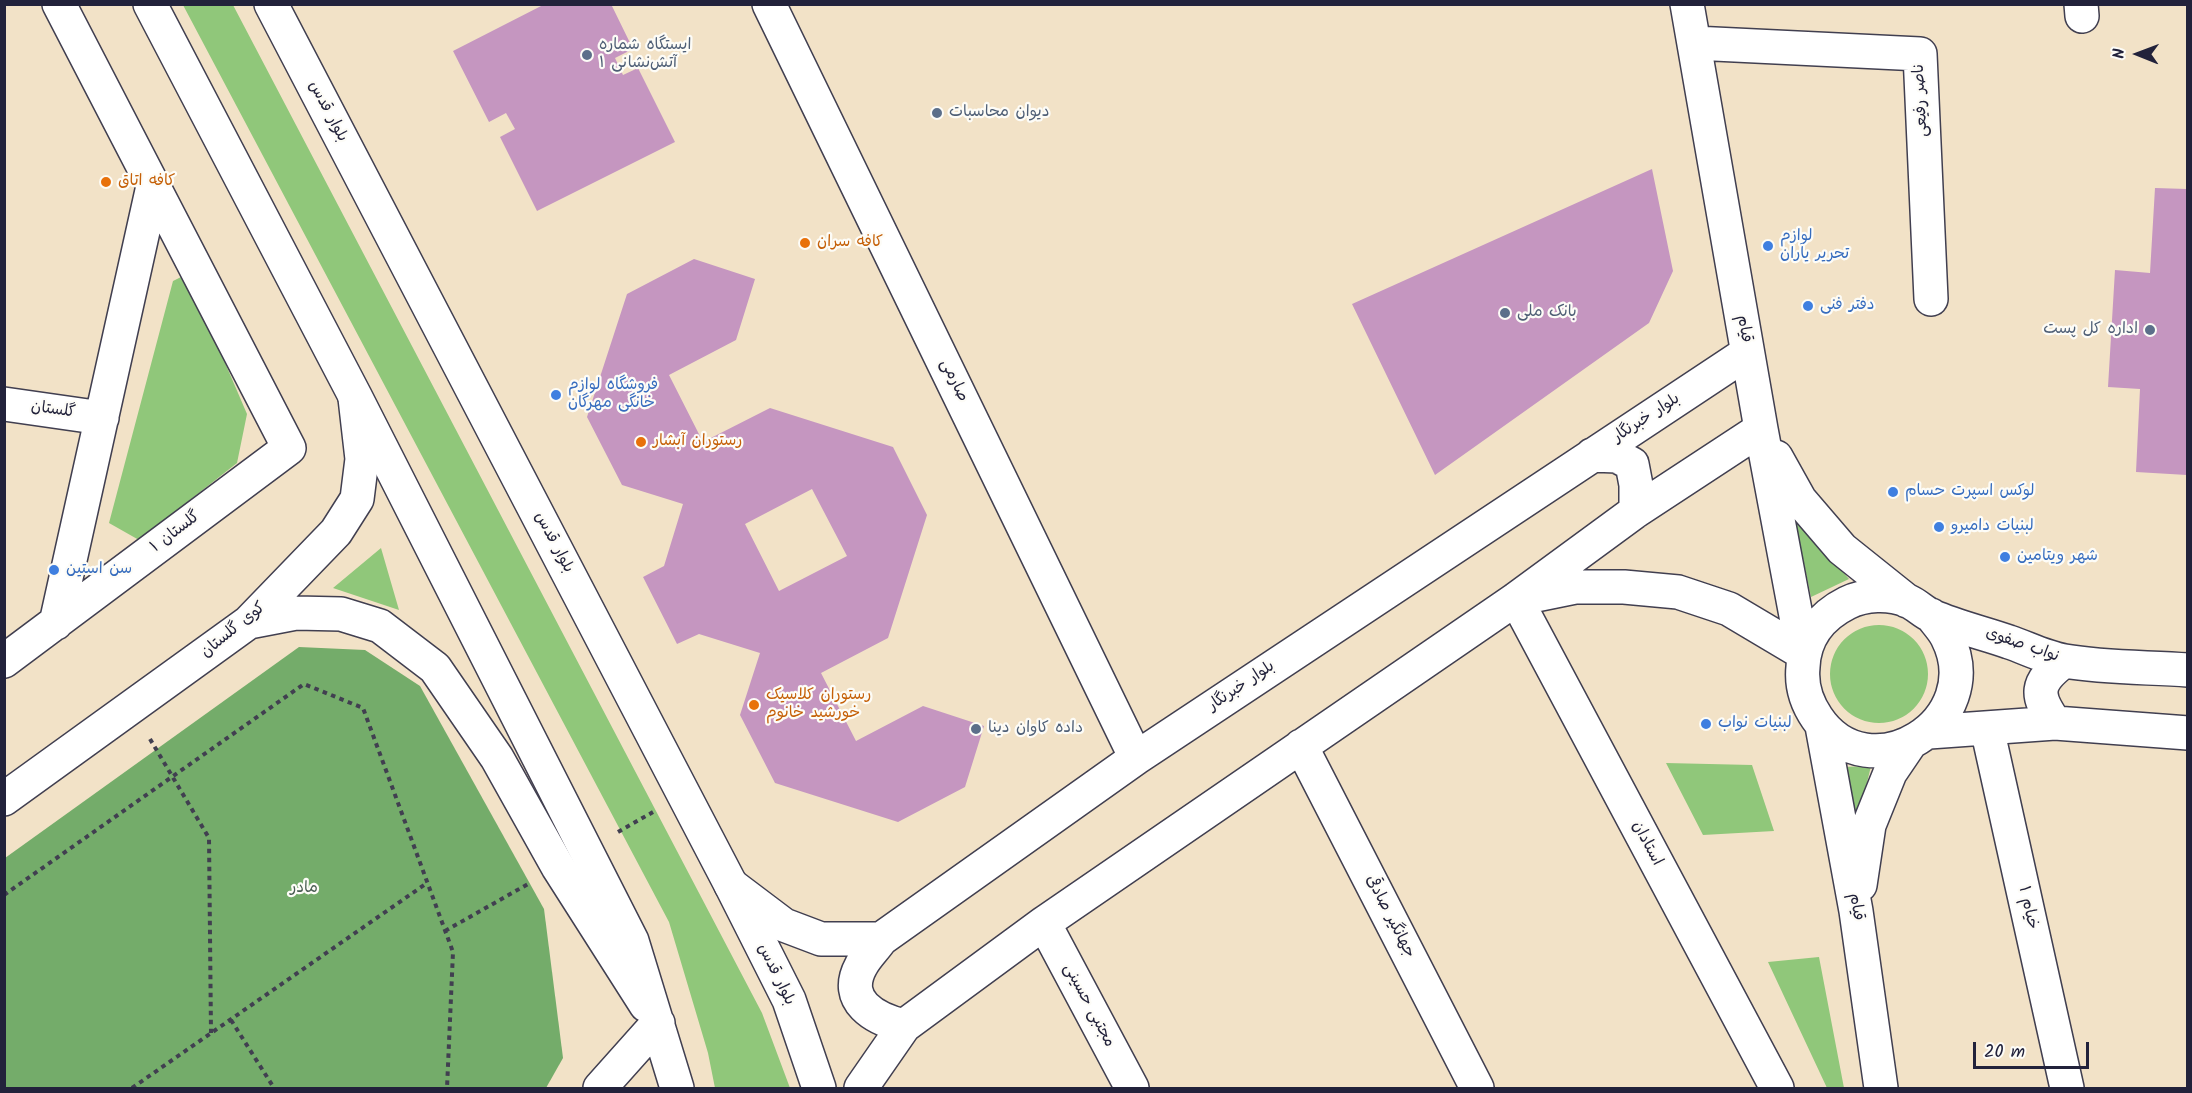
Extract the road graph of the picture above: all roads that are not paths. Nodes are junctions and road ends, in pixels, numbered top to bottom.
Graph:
1 (58, 4) edge
2 (150, 4) edge
3 (271, 4) edge
4 (769, 4) edge
5 (1687, 4) edge
6 (1694, 44) junction
7 (153, 186) junction
8 (1931, 299) dead end
9 (1747, 353) junction
10 (355, 396) junction
11 (4, 404) edge
12 (102, 418) junction
13 (1761, 429) junction
14 (1592, 455) junction
15 (1636, 511) junction
16 (1516, 599) junction
17 (1919, 608) junction
18 (249, 622) junction
19 (56, 623) junction
20 (1803, 653) junction
21 (2064, 661) junction
22 (4, 662) edge
23 (2187, 670) edge
24 (2055, 723) junction
25 (1822, 726) junction
26 (1987, 728) junction
27 (2187, 733) edge
28 (1919, 738) junction
29 (1301, 746) junction
30 (1136, 758) junction
31 (4, 799) edge
32 (731, 885) junction
33 (1856, 910) junction
34 (1044, 923) junction
35 (881, 939) junction
36 (658, 1023) junction
37 (904, 1026) junction
38 (600, 1089) edge
39 (677, 1089) edge
40 (819, 1089) edge
41 (861, 1089) edge
42 (1132, 1089) edge
43 (1477, 1089) edge
44 (1777, 1089) edge
45 (1881, 1089) edge
46 (2067, 1089) edge

1 - 7 street
2 - 10 street
3 - 32 street, بلوار قدس
4 - 30 street, صارمی
5 - 6 street, قیام
6 - 8 street, ناصر رفیعی
6 - 9 street, قیام
7 - 12 street
7 - 19 street, گلستان ۱
9 - 13 street, قیام
9 - 14 street, بلوار خبرنگار
10 - 18 street, کوی گلستان
10 - 36 street
11 - 12 street, گلستان
12 - 19 street
13 - 15 street
13 - 17 street
13 - 20 street, قیام
14 - 15 street
14 - 30 street, بلوار خبرنگار
15 - 16 street
16 - 20 street
16 - 29 street
16 - 44 street, استادان
17 - 20 street
17 - 21 street, نواب صفوی
17 - 28 street
18 - 31 street, کوی گلستان
18 - 36 street
19 - 22 street, گلستان ۱
20 - 25 street
21 - 23 street, نواب صفوی
21 - 24 street
24 - 26 street
24 - 27 street
25 - 28 street
25 - 33 street, قیام
26 - 28 street
26 - 46 street, خیام ۱
28 - 33 street
29 - 34 street
29 - 43 street, جهانگیر صادقی
30 - 35 street, بلوار خبرنگار
32 - 35 street
32 - 40 street, بلوار قدس
33 - 45 street, قیام
34 - 37 street
34 - 42 street, مجتبی حسینی
35 - 37 street, بلوار خبرنگار
36 - 38 street
36 - 39 street
37 - 41 street

